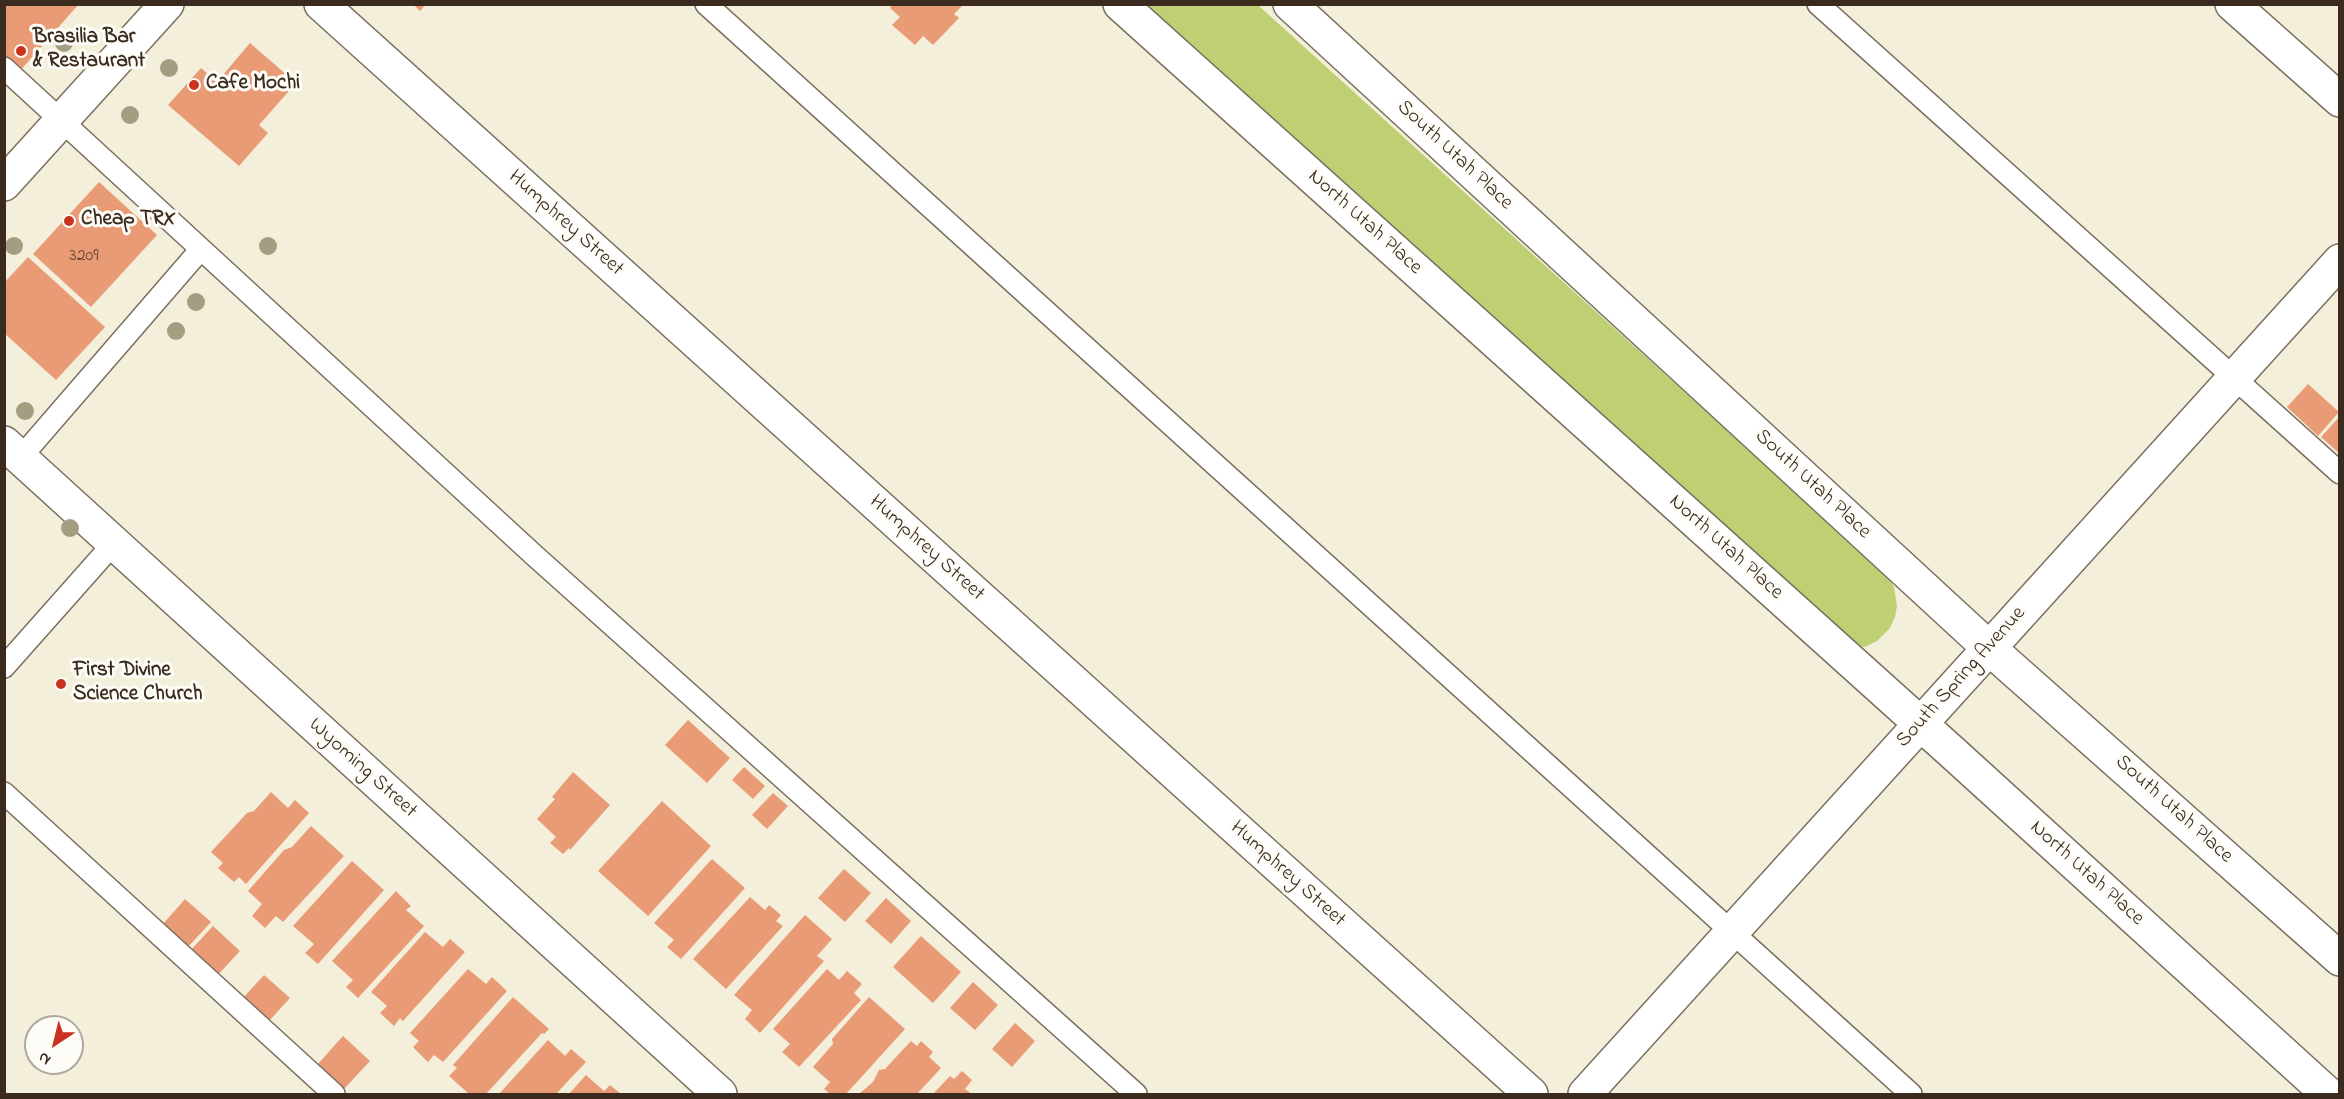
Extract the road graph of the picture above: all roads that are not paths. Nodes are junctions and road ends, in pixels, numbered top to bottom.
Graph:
1 (167, 4) edge
2 (321, 4) edge
3 (706, 4) edge
4 (1120, 4) edge
5 (1290, 4) edge
6 (1818, 4) edge
7 (2232, 4) edge
8 (4, 68) edge
9 (2340, 100) edge
10 (61, 121) junction
11 (4, 184) edge
12 (201, 249) junction
13 (2340, 261) edge
14 (2234, 378) junction
15 (13, 450) edge
16 (2340, 473) edge
17 (114, 543) junction
18 (1989, 648) junction
19 (4, 667) edge
20 (1920, 724) junction
21 (4, 793) edge
22 (1732, 932) junction
23 (2340, 959) edge
24 (334, 1095) edge
25 (720, 1095) edge
26 (1136, 1095) edge
27 (1531, 1095) edge
28 (1585, 1095) edge
29 (1911, 1095) edge
30 (2328, 1095) edge

1 - 10 street
2 - 27 street, Humphrey Street
3 - 22 lane
4 - 20 street, North Utah Place
5 - 18 street, South Utah Place
6 - 14 lane
7 - 9 street
8 - 10 lane
10 - 11 street
10 - 12 lane
12 - 15 lane
12 - 26 lane
13 - 14 street, South Spring Avenue
14 - 16 lane
14 - 18 street, South Spring Avenue
15 - 17 street, Wyoming Street
17 - 19 lane
17 - 25 street, Wyoming Street
18 - 20 street, South Spring Avenue
18 - 23 street, South Utah Place
20 - 22 street, South Spring Avenue
20 - 30 street, North Utah Place
21 - 24 lane
22 - 28 street, South Spring Avenue
22 - 29 lane

